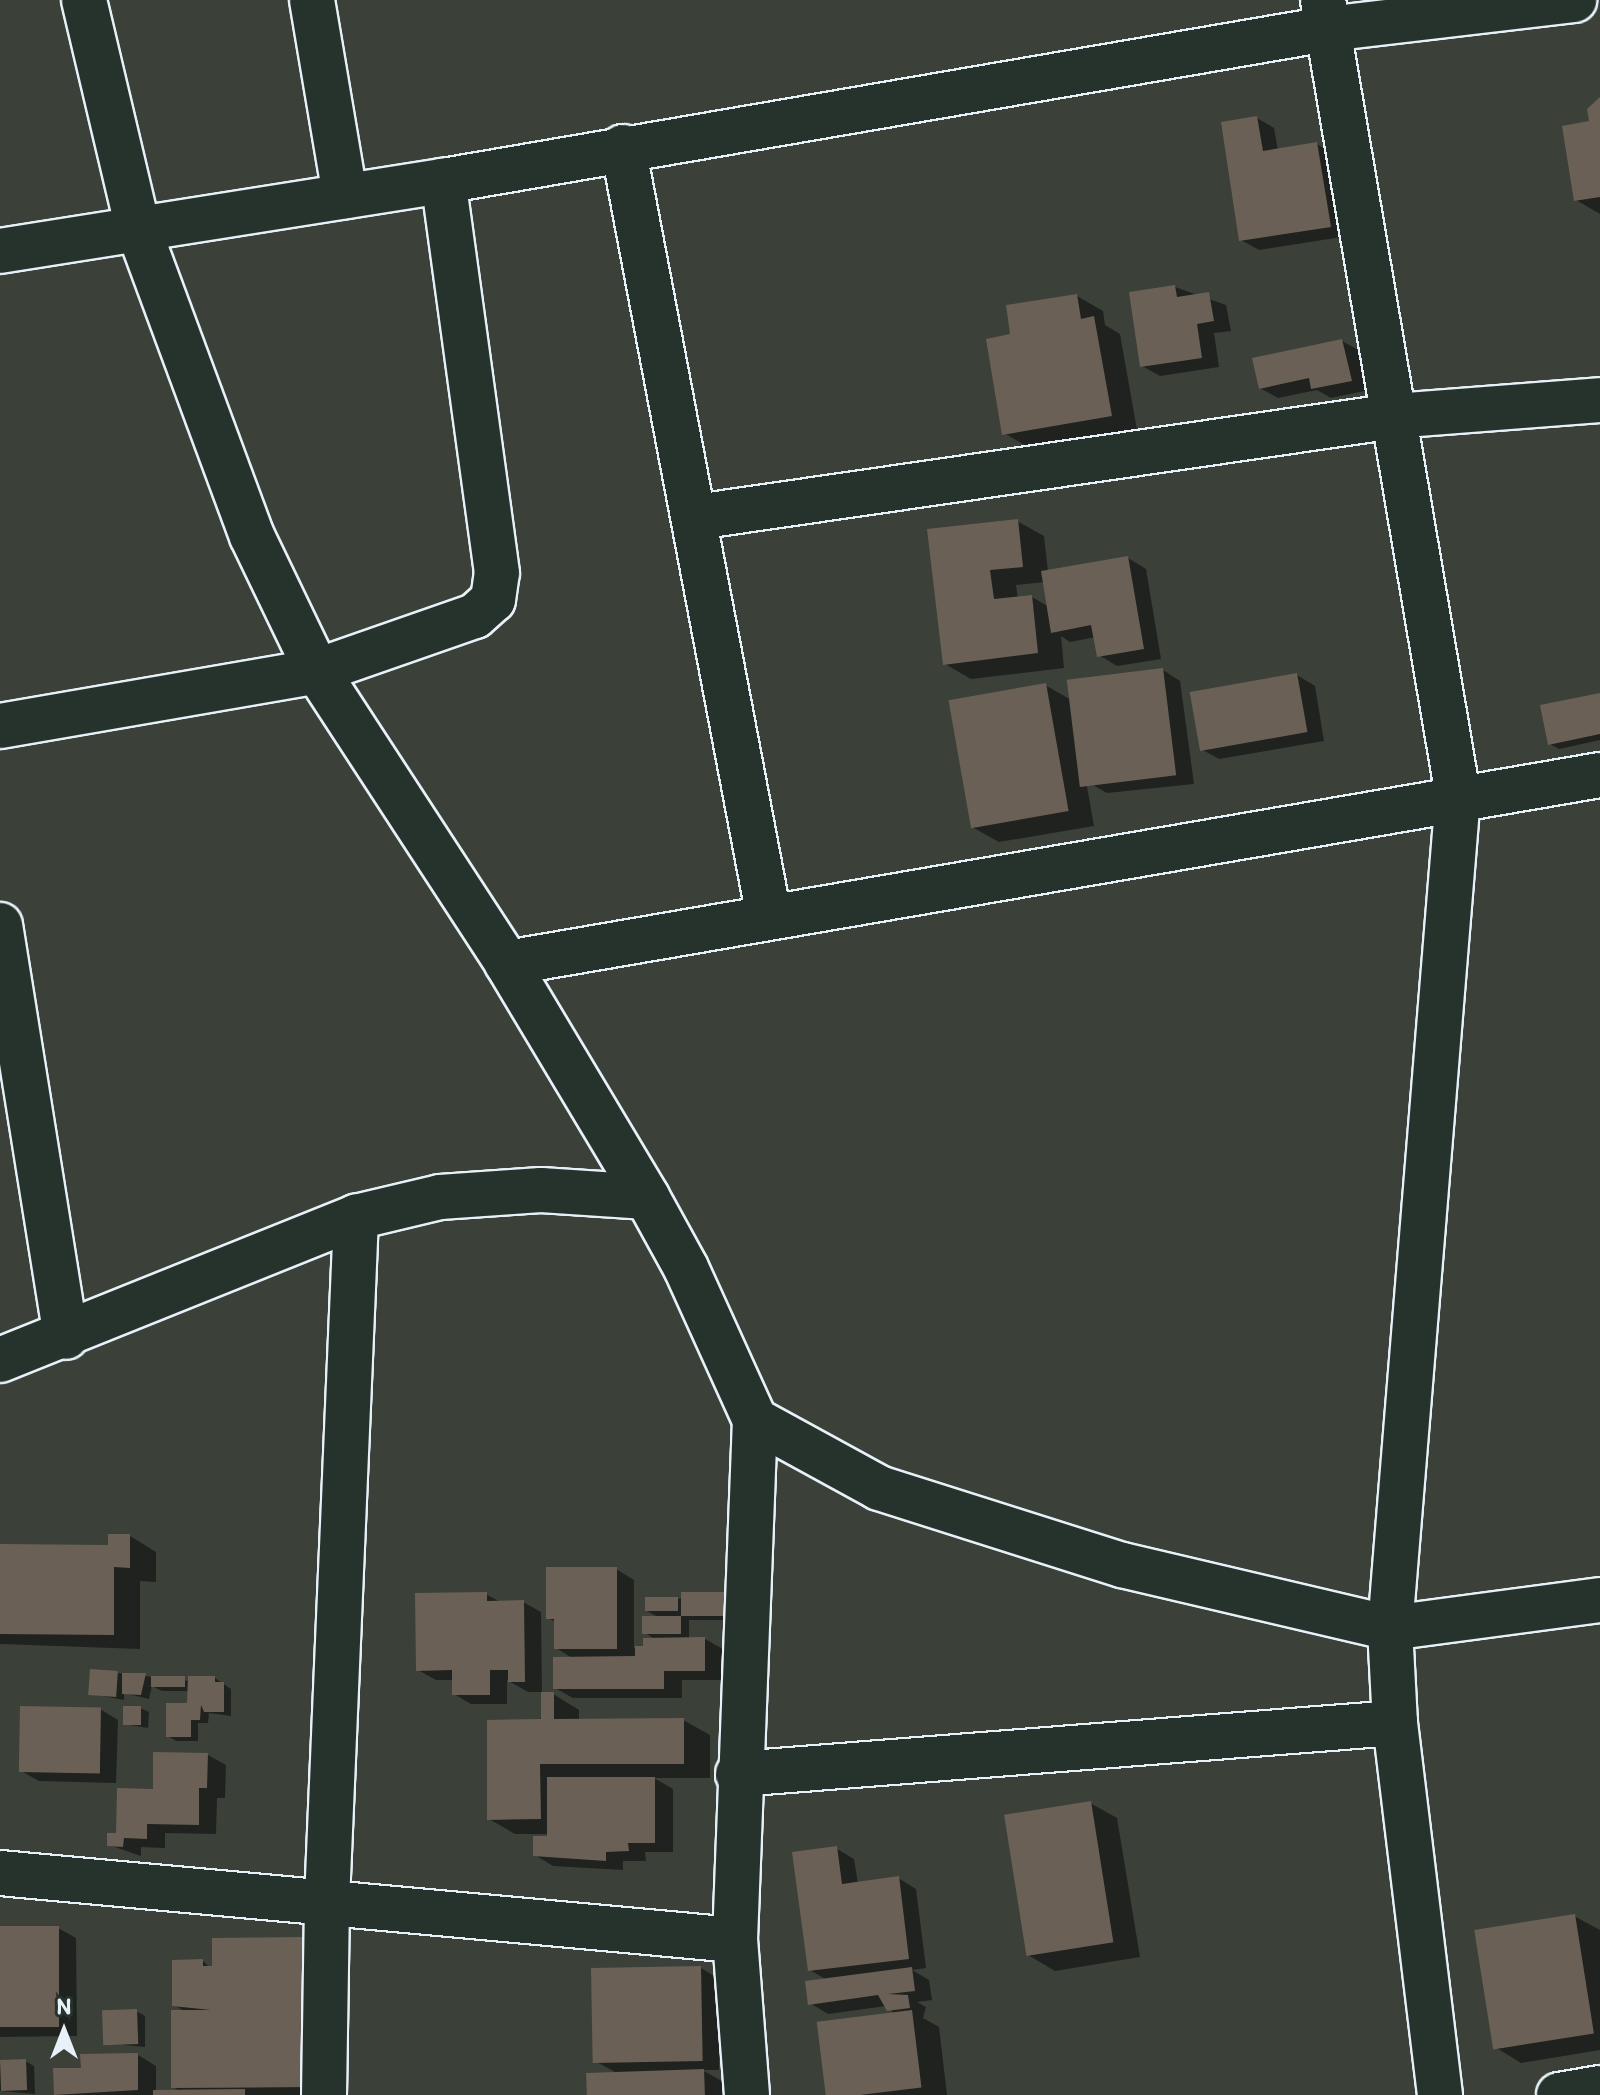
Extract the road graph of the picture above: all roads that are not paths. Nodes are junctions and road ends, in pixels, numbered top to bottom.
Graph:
1 (84, 0) edge
2 (312, 0) edge
3 (1574, 0) edge
4 (1325, 14) edge
5 (623, 147) junction
6 (443, 181) junction
7 (345, 196) junction
8 (138, 228) junction
9 (0, 251) edge
10 (1600, 400) edge
11 (1394, 416) junction
12 (696, 517) junction
13 (317, 671) junction
14 (0, 726) edge
15 (1600, 775) edge
16 (1458, 796) junction
17 (769, 917) junction
18 (0, 925) edge
19 (507, 963) junction
20 (647, 1197) junction
21 (356, 1217) junction
22 (66, 1337) junction
23 (0, 1360) edge
24 (755, 1420) junction
25 (1600, 1600) edge
26 (1390, 1628) junction
27 (1395, 1723) junction
28 (738, 1774) junction
29 (0, 1873) edge
30 (327, 1901) junction
31 (735, 1940) junction
32 (1600, 2088) edge
33 (324, 2095) edge
34 (747, 2095) edge
35 (1440, 2095) edge
36 (1559, 2095) edge

1 - 8 street
2 - 7 street
3 - 4 street
4 - 5 street
4 - 11 street
5 - 6 street
5 - 12 street
6 - 7 street
6 - 13 street
7 - 8 street
8 - 9 street
8 - 13 street
10 - 11 street
11 - 12 street
11 - 16 street
12 - 17 street
13 - 14 street
13 - 19 street
15 - 16 street
16 - 17 street
16 - 26 street
17 - 19 street
18 - 22 street
19 - 20 street
20 - 21 street
20 - 24 street
21 - 22 street
21 - 30 street
22 - 23 street
24 - 26 street
24 - 28 street
25 - 26 street
26 - 27 street
27 - 28 street
27 - 35 street
28 - 31 street
29 - 30 street
30 - 31 street
30 - 33 street
31 - 34 street
32 - 36 street

